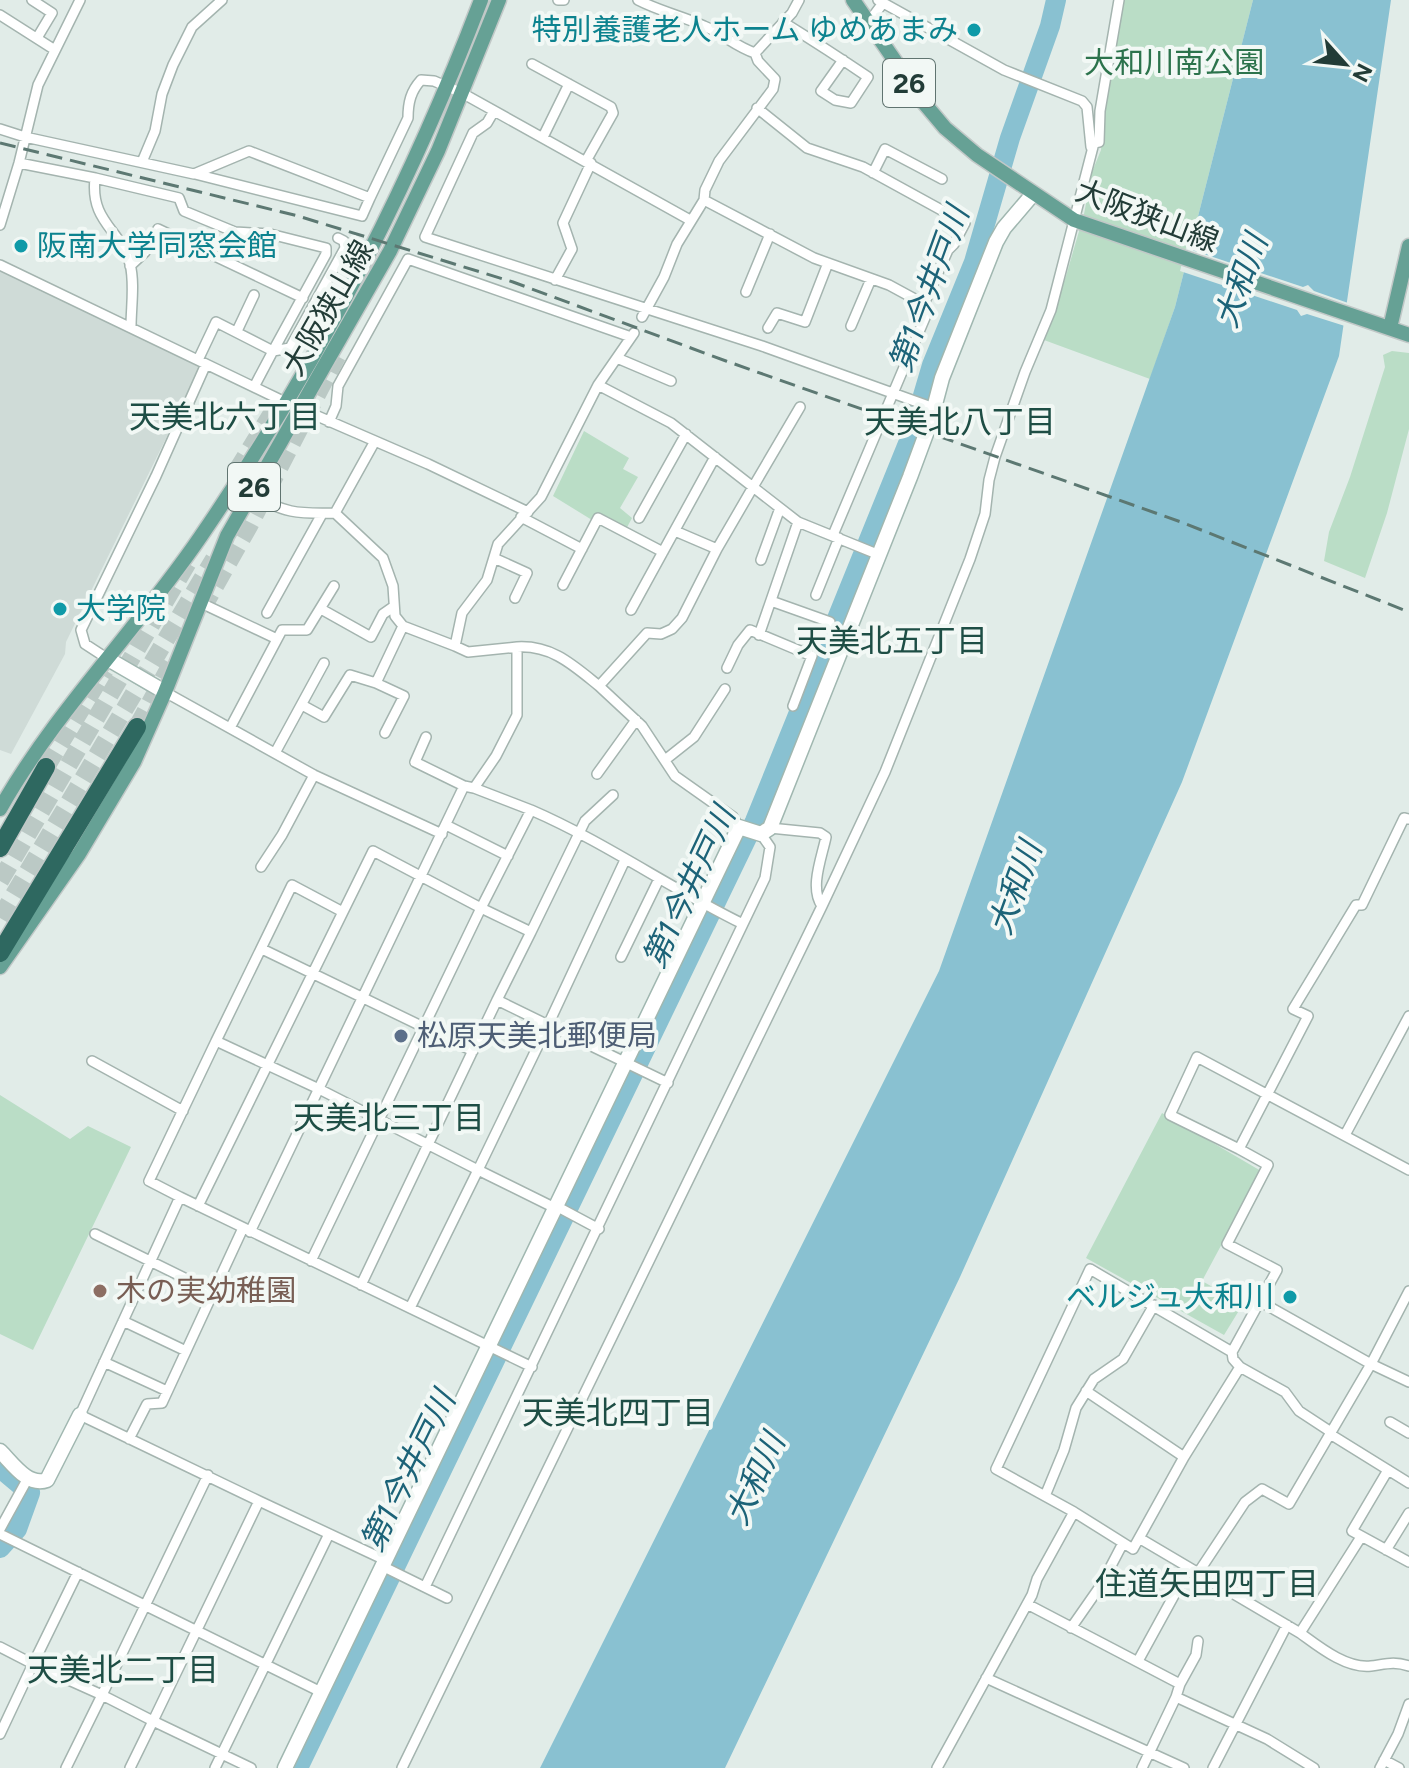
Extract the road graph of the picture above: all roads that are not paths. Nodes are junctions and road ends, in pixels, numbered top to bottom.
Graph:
1 (32, 0) edge
2 (80, 0) edge
3 (222, 0) edge
4 (481, 0) edge
5 (499, 0) edge
6 (558, 0) edge
7 (564, 0) edge
8 (638, 0) edge
9 (799, 0) edge
10 (853, 0) edge
11 (1119, 0) edge
12 (880, 2) edge
13 (0, 15) edge
14 (783, 22) junction
15 (868, 23) junction
16 (37, 38) junction
17 (55, 50) junction
18 (755, 53) junction
19 (843, 60) junction
20 (532, 64) dead end
21 (569, 84) junction
22 (448, 86) junction
23 (462, 93) junction
24 (757, 108) junction
25 (494, 111) junction
26 (1, 128) edge
27 (25, 137) junction
28 (543, 137) junction
29 (1092, 157) junction
30 (142, 162) junction
31 (589, 162) junction
32 (19, 163) junction
33 (873, 173) junction
34 (194, 174) junction
35 (95, 178) junction
36 (942, 179) dead end
37 (1033, 194) junction
38 (370, 198) junction
39 (704, 200) junction
40 (690, 220) junction
41 (1077, 222) junction
42 (0, 225) edge
43 (770, 234) junction
44 (338, 238) dead end
45 (1409, 246) edge
46 (828, 263) junction
47 (0, 265) edge
48 (130, 266) junction
49 (871, 279) junction
50 (555, 280) junction
51 (746, 292) dead end
52 (254, 295) dead end
53 (303, 298) junction
54 (924, 304) junction
55 (644, 314) junction
56 (851, 326) dead end
57 (131, 327) junction
58 (1384, 327) junction
59 (768, 328) dead end
60 (237, 331) junction
61 (1409, 335) edge
62 (273, 351) junction
63 (617, 358) junction
64 (202, 362) junction
65 (671, 381) dead end
66 (598, 385) junction
67 (254, 387) junction
68 (892, 391) junction
69 (285, 402) junction
70 (930, 406) junction
71 (800, 407) dead end
72 (300, 409) junction
73 (329, 422) junction
74 (686, 434) junction
75 (375, 441) junction
76 (715, 457) junction
77 (753, 487) junction
78 (250, 494) junction
79 (780, 508) junction
80 (335, 513) junction
81 (322, 514) junction
82 (525, 515) junction
83 (639, 518) dead end
84 (798, 522) junction
85 (675, 531) junction
86 (836, 537) junction
87 (582, 549) junction
88 (717, 549) junction
89 (663, 552) junction
90 (874, 553) junction
91 (494, 558) junction
92 (761, 560) dead end
93 (563, 585) dead end
94 (334, 586) dead end
95 (816, 595) dead end
96 (515, 598) dead end
97 (771, 601) junction
98 (199, 602) junction
99 (393, 607) junction
100 (321, 609) junction
101 (631, 610) dead end
102 (267, 613) dead end
103 (830, 622) dead end
104 (403, 626) junction
105 (759, 635) junction
106 (277, 639) junction
107 (455, 646) junction
108 (517, 647) junction
109 (108, 659) junction
110 (324, 663) dead end
111 (727, 668) dead end
112 (376, 683) junction
113 (599, 686) junction
114 (725, 689) dead end
115 (165, 692) junction
116 (302, 705) junction
117 (793, 706) dead end
118 (636, 720) junction
119 (137, 727) tunnel mouth
120 (230, 728) junction
121 (385, 733) dead end
122 (426, 737) dead end
123 (275, 753) junction
124 (665, 760) junction
125 (46, 767) tunnel mouth
126 (597, 774) dead end
127 (314, 775) junction
128 (469, 787) junction
129 (613, 795) dead end
130 (0, 809) edge
131 (531, 810) junction
132 (1409, 819) edge
133 (740, 827) junction
134 (444, 829) junction
135 (580, 831) junction
136 (764, 832) junction
137 (0, 848) edge
138 (508, 856) junction
139 (625, 860) junction
140 (261, 867) dead end
141 (422, 877) junction
142 (659, 879) junction
143 (702, 904) junction
144 (822, 906) junction
145 (481, 908) junction
146 (341, 911) junction
147 (743, 923) junction
148 (531, 932) junction
149 (262, 949) junction
150 (0, 953) edge
151 (621, 957) dead end
152 (0, 967) edge
153 (311, 973) junction
154 (363, 998) junction
155 (497, 1000) junction
156 (1409, 1016) edge
157 (548, 1025) junction
158 (424, 1027) junction
159 (216, 1041) junction
160 (473, 1051) junction
161 (92, 1061) dead end
162 (625, 1062) junction
163 (267, 1065) junction
164 (667, 1083) junction
165 (319, 1089) junction
166 (1266, 1094) junction
167 (183, 1111) junction
168 (379, 1120) junction
169 (1345, 1135) junction
170 (429, 1144) junction
171 (1239, 1149) junction
172 (478, 1170) junction
173 (1409, 1170) edge
174 (180, 1197) junction
175 (198, 1206) junction
176 (556, 1207) junction
177 (598, 1229) junction
178 (246, 1230) junction
179 (95, 1234) dead end
180 (150, 1261) junction
181 (311, 1261) junction
182 (361, 1285) junction
183 (1409, 1291) edge
184 (213, 1292) junction
185 (1261, 1302) junction
186 (1154, 1305) junction
187 (410, 1308) junction
188 (123, 1321) junction
189 (489, 1346) junction
190 (186, 1351) junction
191 (1232, 1352) junction
192 (104, 1362) junction
193 (1371, 1364) junction
194 (531, 1367) junction
195 (1240, 1367) junction
196 (1409, 1382) edge
197 (167, 1391) junction
198 (1086, 1391) junction
199 (80, 1415) junction
200 (1390, 1422) dead end
201 (1330, 1433) junction
202 (1409, 1433) edge
203 (129, 1439) junction
204 (0, 1451) edge
205 (1184, 1457) junction
206 (1388, 1470) junction
207 (208, 1475) junction
208 (27, 1480) junction
209 (1409, 1483) edge
210 (1045, 1496) junction
211 (259, 1501) junction
212 (1074, 1512) junction
213 (1409, 1513) edge
214 (0, 1532) edge
215 (329, 1534) junction
216 (1361, 1537) junction
217 (1139, 1538) junction
218 (1123, 1543) junction
219 (1386, 1550) junction
220 (1409, 1562) edge
221 (383, 1564) junction
222 (1194, 1570) junction
223 (78, 1572) junction
224 (425, 1587) junction
225 (447, 1598) dead end
226 (1027, 1604) junction
227 (145, 1605) junction
228 (1287, 1625) junction
229 (1071, 1628) junction
230 (197, 1630) junction
231 (1300, 1633) junction
232 (1198, 1641) dead end
233 (0, 1647) edge
234 (1138, 1661) junction
235 (33, 1664) junction
236 (265, 1664) junction
237 (1409, 1666) edge
238 (986, 1678) junction
239 (1180, 1684) junction
240 (321, 1692) junction
241 (102, 1695) junction
242 (1176, 1697) junction
243 (1409, 1704) edge
244 (153, 1721) junction
245 (1235, 1724) junction
246 (0, 1734) edge
247 (222, 1753) junction
248 (1149, 1753) junction
249 (1382, 1764) edge
250 (66, 1768) edge
251 (130, 1768) edge
252 (215, 1768) edge
253 (251, 1768) edge
254 (285, 1768) edge
255 (402, 1768) edge
256 (937, 1768) edge
257 (1142, 1768) edge
258 (1184, 1768) edge
259 (1213, 1768) edge
260 (1314, 1768) edge
261 (1399, 1768) edge

1 - 16 street
2 - 17 street
3 - 30 street
4 - 22 main road, 大阪狭山線 / 26
5 - 23 main road, 大阪狭山線 / 26
6 - 7 street
8 - 18 street
9 - 14 street
10 - 15 main road, 大阪狭山線 / 26
11 - 29 street
12 - 15 street
12 - 29 street
13 - 16 street
14 - 18 street
14 - 19 street
15 - 37 main road, 大阪狭山線 / 26
16 - 17 street
17 - 27 street
18 - 24 street
19 - 19 street
20 - 21 street
21 - 28 street
21 - 31 street
22 - 23 street
22 - 38 street
22 - 69 main road, 大阪狭山線 / 26
23 - 25 street
23 - 72 main road, 大阪狭山線 / 26
24 - 33 street
24 - 39 street
25 - 28 street
25 - 50 street
26 - 27 street
27 - 30 street
27 - 32 street
28 - 31 street
29 - 41 street
30 - 34 street
31 - 40 street
31 - 50 street
32 - 35 street
32 - 42 street
33 - 36 street
33 - 54 street
34 - 38 street
34 - 38 street
35 - 48 street
35 - 53 street
37 - 41 main road, 大阪狭山線 / 26
37 - 70 street
39 - 40 street
39 - 43 street
40 - 55 street
41 - 58 main road, 大阪狭山線 / 26
41 - 144 street
43 - 46 street
43 - 51 street
44 - 62 street
45 - 58 main road
46 - 49 street
46 - 59 street
47 - 57 street
48 - 53 street
48 - 57 street
49 - 54 street
49 - 56 street
50 - 55 street
52 - 60 street
53 - 62 street
54 - 68 street
55 - 68 street
57 - 64 street
58 - 61 main road, 大阪狭山線 / 26
60 - 62 street
60 - 64 street
62 - 67 street
63 - 65 street
63 - 66 street
63 - 73 street
64 - 67 street
64 - 109 street
66 - 74 street
66 - 82 street
67 - 69 street
68 - 70 street
68 - 86 street
69 - 72 street
69 - 109 main road, 大阪狭山線 / 26
70 - 90 street
71 - 77 street
72 - 73 street
72 - 78 main road, 大阪狭山線 / 26
73 - 75 street
74 - 76 street
74 - 83 street
75 - 80 street
75 - 82 street
76 - 77 street
76 - 85 street
77 - 79 street
77 - 88 street
78 - 81 street
78 - 98 main road, 大阪狭山線 / 26
79 - 84 street
79 - 92 street
80 - 81 street
80 - 99 street
81 - 102 street
82 - 87 street
82 - 91 street
84 - 86 street
84 - 97 street
85 - 88 street
85 - 89 street
86 - 90 street
86 - 95 street
87 - 89 street
87 - 93 street
88 - 113 street
89 - 101 street
90 - 136 street
91 - 96 street
91 - 107 street
94 - 100 street
97 - 103 street
97 - 105 street
98 - 106 street
98 - 115 main road, 大阪狭山線 / 26
99 - 100 street
99 - 104 street
100 - 106 street
104 - 107 street
104 - 112 street
105 - 111 street
105 - 117 street
106 - 120 street
107 - 108 street
108 - 113 street
108 - 128 street
109 - 115 street
109 - 130 main road, 大阪狭山線 / 26
110 - 116 street
112 - 116 street
112 - 121 street
113 - 118 street
114 - 124 street
115 - 120 street
115 - 152 main road, 大阪狭山線 / 26
116 - 123 street
118 - 124 street
118 - 126 street
119 - 150 highway
120 - 123 street
122 - 128 street
123 - 127 street
124 - 133 street
125 - 137 highway
127 - 134 street
127 - 140 street
128 - 131 street
128 - 134 street
129 - 135 street
131 - 135 street
131 - 138 street
132 - 166 street
133 - 136 street
133 - 143 street
134 - 138 street
134 - 141 street
135 - 139 street
135 - 148 street
136 - 144 street
136 - 147 street
138 - 145 street
139 - 142 street
139 - 157 street
141 - 145 street
141 - 146 street
141 - 154 street
142 - 143 street
142 - 151 street
143 - 147 street
143 - 162 street
144 - 255 street
145 - 148 street
145 - 158 street
146 - 149 street
146 - 153 street
147 - 164 street
148 - 155 street
149 - 153 street
149 - 159 street
153 - 154 street
153 - 163 street
154 - 158 street
154 - 165 street
155 - 157 street
155 - 160 street
156 - 169 street
157 - 162 street
157 - 172 street
158 - 160 street
158 - 168 street
159 - 163 street
159 - 167 street
160 - 170 street
161 - 167 street
162 - 164 street
162 - 176 street
163 - 165 street
163 - 175 street
164 - 177 street
165 - 168 street
165 - 178 street
166 - 169 street
166 - 171 street
166 - 171 street
167 - 174 street
168 - 170 street
168 - 181 street
169 - 173 street
170 - 172 street
170 - 182 street
171 - 185 street
172 - 176 street
172 - 187 street
174 - 175 street
174 - 180 street
175 - 178 street
176 - 177 street
176 - 189 street
177 - 194 street
178 - 181 street
178 - 184 street
179 - 180 street
180 - 184 street
180 - 188 street
181 - 182 street
182 - 187 street
183 - 193 street
184 - 190 street
185 - 191 street
185 - 193 street
186 - 191 street
186 - 198 street
186 - 210 street
187 - 189 street
188 - 190 street
188 - 192 street
189 - 194 street
189 - 221 street
190 - 197 street
191 - 195 street
192 - 197 street
192 - 199 street
193 - 196 street
193 - 201 street
194 - 224 street
195 - 201 street
195 - 205 street
197 - 203 street
198 - 205 street
198 - 210 street
199 - 203 street
199 - 208 street
200 - 202 street
201 - 206 street
201 - 222 street
203 - 207 street
204 - 208 street
205 - 217 street
206 - 209 street
206 - 216 street
207 - 211 street
207 - 227 street
208 - 214 street
210 - 212 street
211 - 215 street
211 - 230 street
212 - 218 street
212 - 226 street
213 - 219 street
214 - 223 street
215 - 221 street
215 - 236 street
216 - 219 street
216 - 231 street
217 - 218 street
217 - 222 street
218 - 229 street
219 - 220 street
221 - 224 street
221 - 240 street
222 - 228 street
222 - 234 street
223 - 227 street
223 - 235 street
224 - 225 street
226 - 229 street
226 - 238 street
227 - 230 street
227 - 241 street
228 - 231 street
228 - 245 street
229 - 234 street
230 - 236 street
230 - 244 street
231 - 237 street
232 - 239 street
233 - 235 street
234 - 239 street
235 - 241 street
235 - 246 street
236 - 240 street
236 - 247 street
238 - 248 street
238 - 256 street
239 - 242 street
240 - 254 street
241 - 244 street
241 - 250 street
242 - 245 street
242 - 248 street
243 - 249 street
244 - 247 street
244 - 251 street
245 - 259 street
245 - 260 street
247 - 252 street
247 - 253 street
248 - 257 street
248 - 258 street
249 - 261 street

